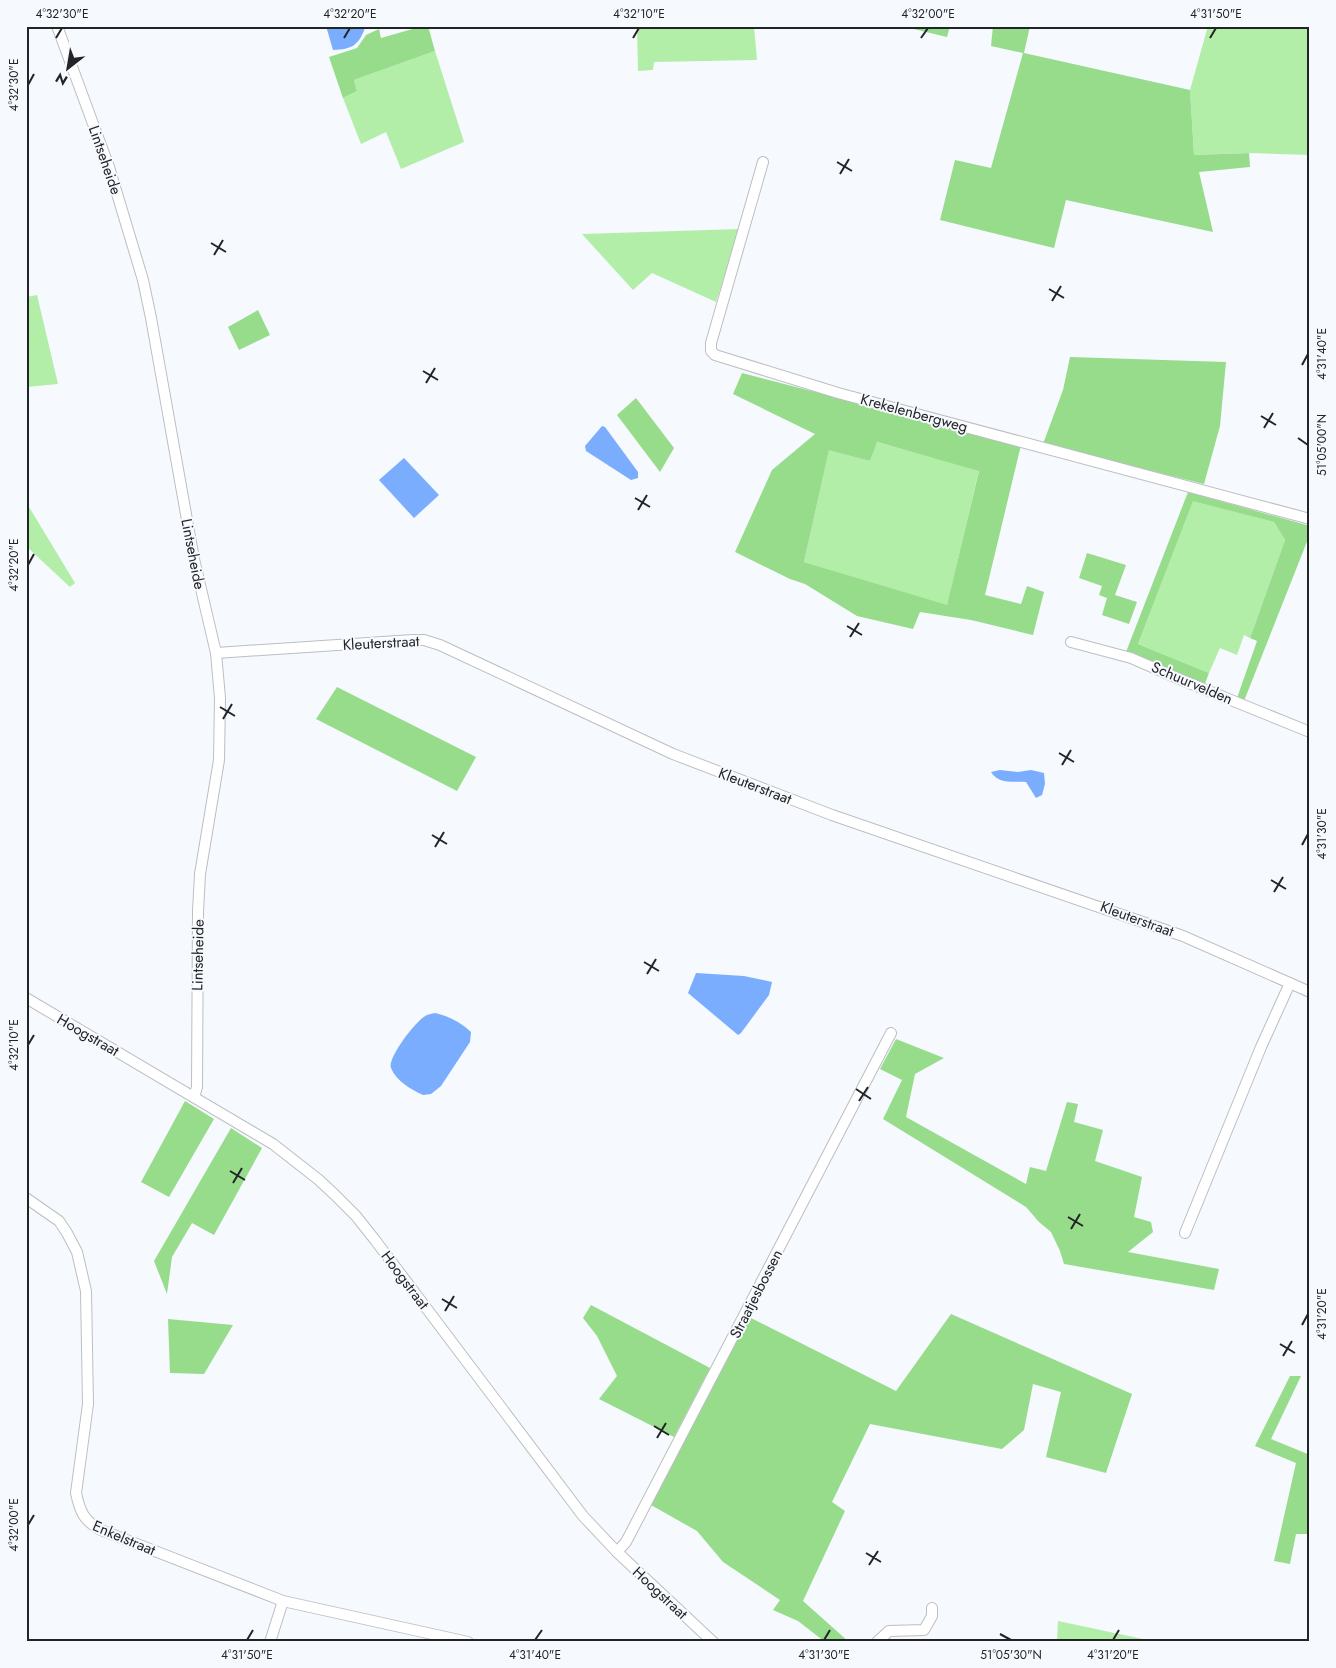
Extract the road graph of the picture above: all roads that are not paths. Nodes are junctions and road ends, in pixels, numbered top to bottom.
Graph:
1 (57, 26) edge
2 (763, 162) dead end
3 (1310, 519) edge
4 (1071, 642) dead end
5 (216, 653) junction
6 (1310, 732) edge
7 (1290, 983) junction
8 (1310, 992) edge
9 (26, 998) edge
10 (892, 1033) dead end
11 (194, 1097) junction
12 (26, 1198) edge
13 (1185, 1234) dead end
14 (617, 1552) junction
15 (283, 1601) junction
16 (932, 1608) dead end
17 (270, 1642) edge
18 (468, 1642) edge
19 (713, 1642) edge
20 (877, 1642) edge

1 - 5 street, Lintseheide
2 - 3 street, Krekelenbergweg
4 - 6 street, Schuurvelden
5 - 7 street, Kleuterstraat
5 - 11 street, Lintseheide
7 - 8 street, Kleuterstraat
7 - 13 street
9 - 11 street, Hoogstraat
10 - 14 street, Straatjesbossen
11 - 14 street, Hoogstraat
12 - 15 street, Enkelstraat
14 - 19 street, Hoogstraat
15 - 17 street
15 - 18 street, Enkelstraat
16 - 20 street

